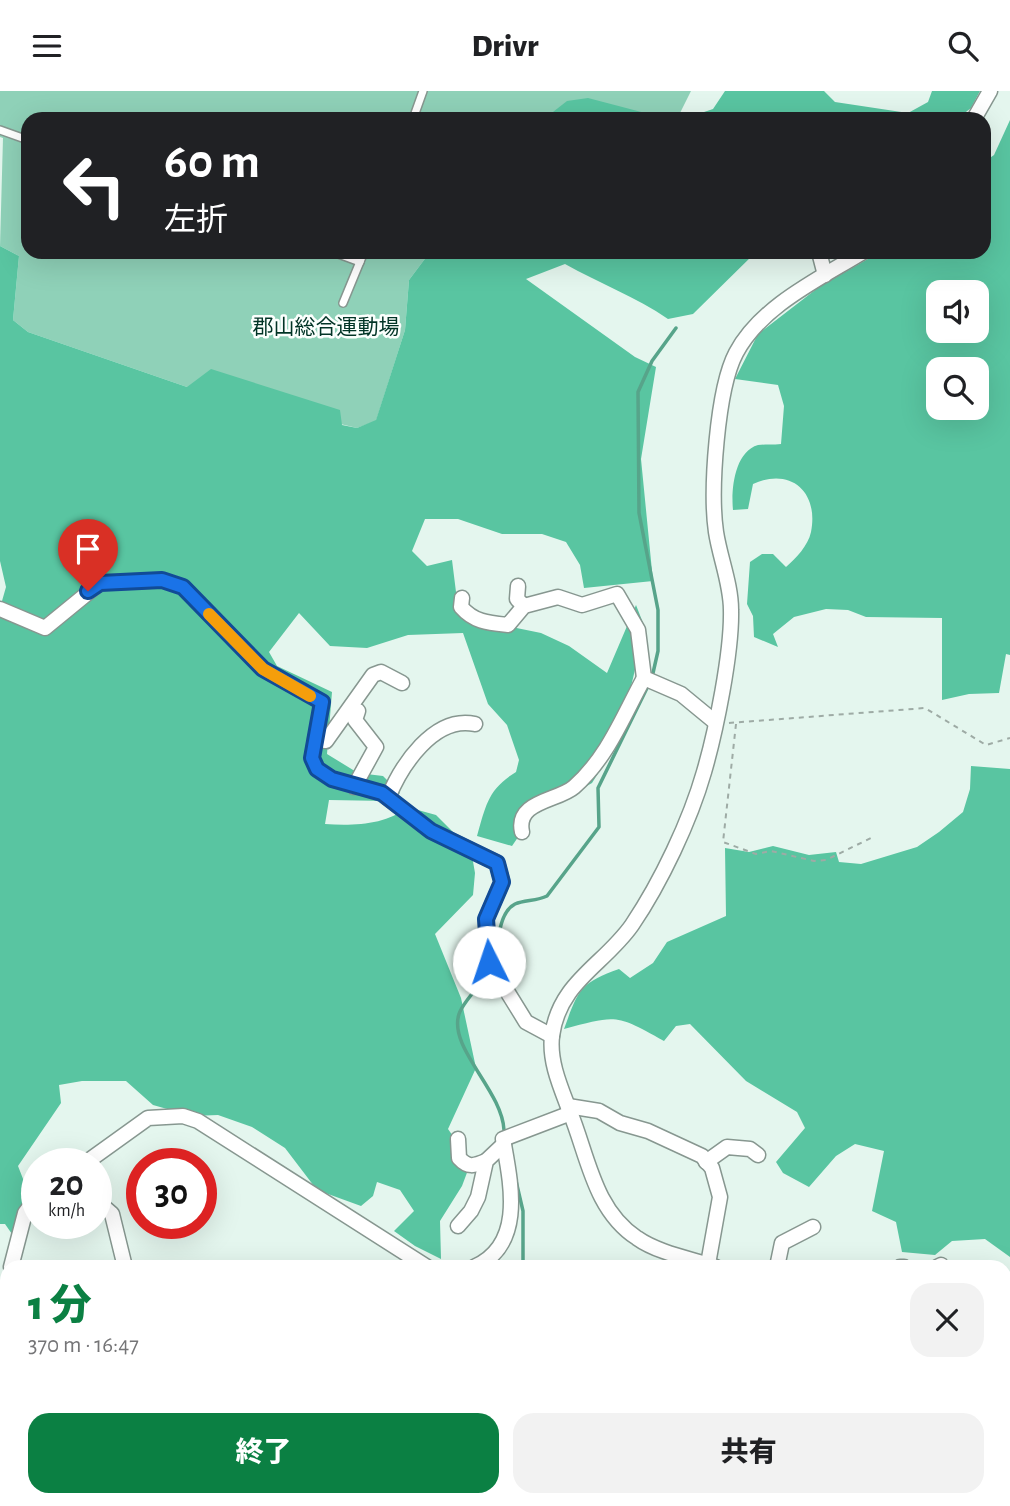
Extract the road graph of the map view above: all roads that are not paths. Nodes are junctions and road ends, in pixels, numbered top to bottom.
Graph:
1 (423, 91) edge
2 (990, 91) edge
3 (416, 112) edge
4 (978, 112) edge
5 (0, 130) edge
6 (21, 138) edge
7 (352, 259) edge
8 (361, 259) edge
9 (821, 259) edge
10 (851, 259) edge
11 (360, 262) junction
12 (825, 275) junction
13 (344, 303) dead end
14 (518, 586) dead end
15 (462, 598) dead end
16 (524, 606) junction
17 (0, 609) edge
18 (644, 677) junction
19 (402, 683) dead end
20 (358, 711) dead end
21 (714, 723) junction
22 (475, 724) dead end
23 (315, 739) junction
24 (354, 787) junction
25 (388, 798) junction
26 (522, 832) dead end
27 (552, 1036) junction
28 (569, 1110) junction
29 (458, 1139) dead end
30 (504, 1144) junction
31 (106, 1148) edge
32 (758, 1155) dead end
33 (486, 1161) junction
34 (706, 1162) junction
35 (112, 1214) edge
36 (458, 1226) dead end
37 (21, 1227) edge
38 (813, 1227) dead end
39 (12, 1260) edge
40 (123, 1260) edge
41 (416, 1260) edge
42 (484, 1260) edge
43 (690, 1260) edge
44 (704, 1260) edge
45 (778, 1260) edge

1 - 3 lane
2 - 4 street
5 - 6 lane
7 - 11 lane
8 - 11 lane
9 - 12 street
10 - 12 street
11 - 13 lane
12 - 21 street
14 - 16 street
15 - 16 street
16 - 18 street
17 - 23 street
18 - 21 street
18 - 26 street
19 - 23 street
20 - 24 street
21 - 27 street
22 - 25 street
23 - 24 street
24 - 25 street
25 - 27 street
27 - 28 street
28 - 30 street
28 - 34 street
28 - 43 street
29 - 33 street
30 - 33 street
30 - 42 street
31 - 41 street
32 - 34 street
33 - 36 street
34 - 44 street
35 - 40 street
37 - 39 street
38 - 45 street

